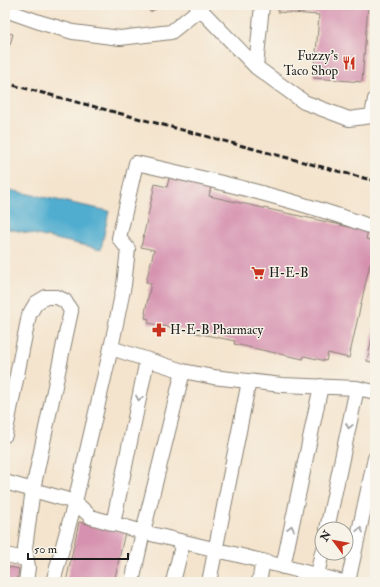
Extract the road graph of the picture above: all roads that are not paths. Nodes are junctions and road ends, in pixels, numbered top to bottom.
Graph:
1 (262, 5) edge
2 (5, 10) edge
3 (256, 67) junction
4 (375, 99) edge
5 (375, 228) edge
6 (111, 348) junction
7 (147, 360) junction
8 (183, 372) junction
9 (249, 381) junction
10 (321, 386) junction
11 (357, 388) junction
12 (375, 392) edge
13 (5, 435) edge
14 (375, 458) edge
15 (5, 482) edge
16 (33, 490) junction
17 (75, 502) junction
18 (329, 521) edge
19 (113, 524) junction
20 (143, 532) junction
21 (183, 542) junction
22 (215, 550) junction
23 (5, 555) edge
24 (26, 559) junction
25 (263, 561) junction
26 (320, 561) edge
27 (283, 566) junction
28 (317, 575) junction
29 (26, 582) edge
30 (52, 582) edge
31 (132, 582) edge
32 (173, 582) edge
33 (208, 582) edge
34 (259, 582) edge
35 (343, 582) edge
36 (348, 582) edge

1 - 3 lane
2 - 3 lane
3 - 4 lane
5 - 6 lane
6 - 7 lane
6 - 17 lane
7 - 8 lane
7 -> 19 lane
8 - 9 lane
8 - 20 lane
9 - 10 lane
9 - 22 lane
10 - 11 lane
27 -> 10 lane
11 - 12 lane
11 -> 18 lane
13 - 16 lane
36 -> 14 lane
15 - 16 lane
16 - 17 lane
16 - 24 lane
17 - 19 lane
17 - 30 lane
19 - 20 lane
20 - 21 lane
20 - 31 lane
21 - 22 lane
21 - 32 lane
22 - 25 lane
22 - 33 lane
23 - 24 lane
24 - 29 lane
25 - 27 lane
25 - 34 lane
26 - 28 lane
27 - 28 lane
28 - 35 lane

